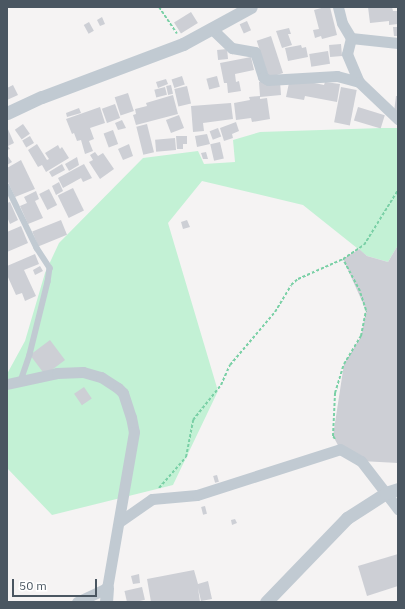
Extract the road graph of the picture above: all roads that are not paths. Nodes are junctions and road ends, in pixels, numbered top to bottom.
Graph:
1 (251, 7) edge
2 (338, 7) edge
3 (211, 28) junction
4 (351, 38) junction
5 (398, 43) edge
6 (358, 82) junction
7 (7, 114) edge
8 (398, 119) edge
9 (7, 186) edge
10 (21, 381) junction
11 (7, 384) edge
12 (392, 491) edge
13 (398, 509) edge
14 (119, 522) junction
15 (107, 588) junction
16 (77, 602) edge
17 (106, 602) edge
18 (266, 602) edge

1 - 3 street
2 - 4 street
3 - 6 street
3 - 7 street
4 - 5 street
4 - 6 street
6 - 8 street
9 - 10 lane
10 - 11 street
10 - 14 street
12 - 13 street
12 - 14 street
12 - 18 street
14 - 15 street
15 - 16 street
15 - 17 street

